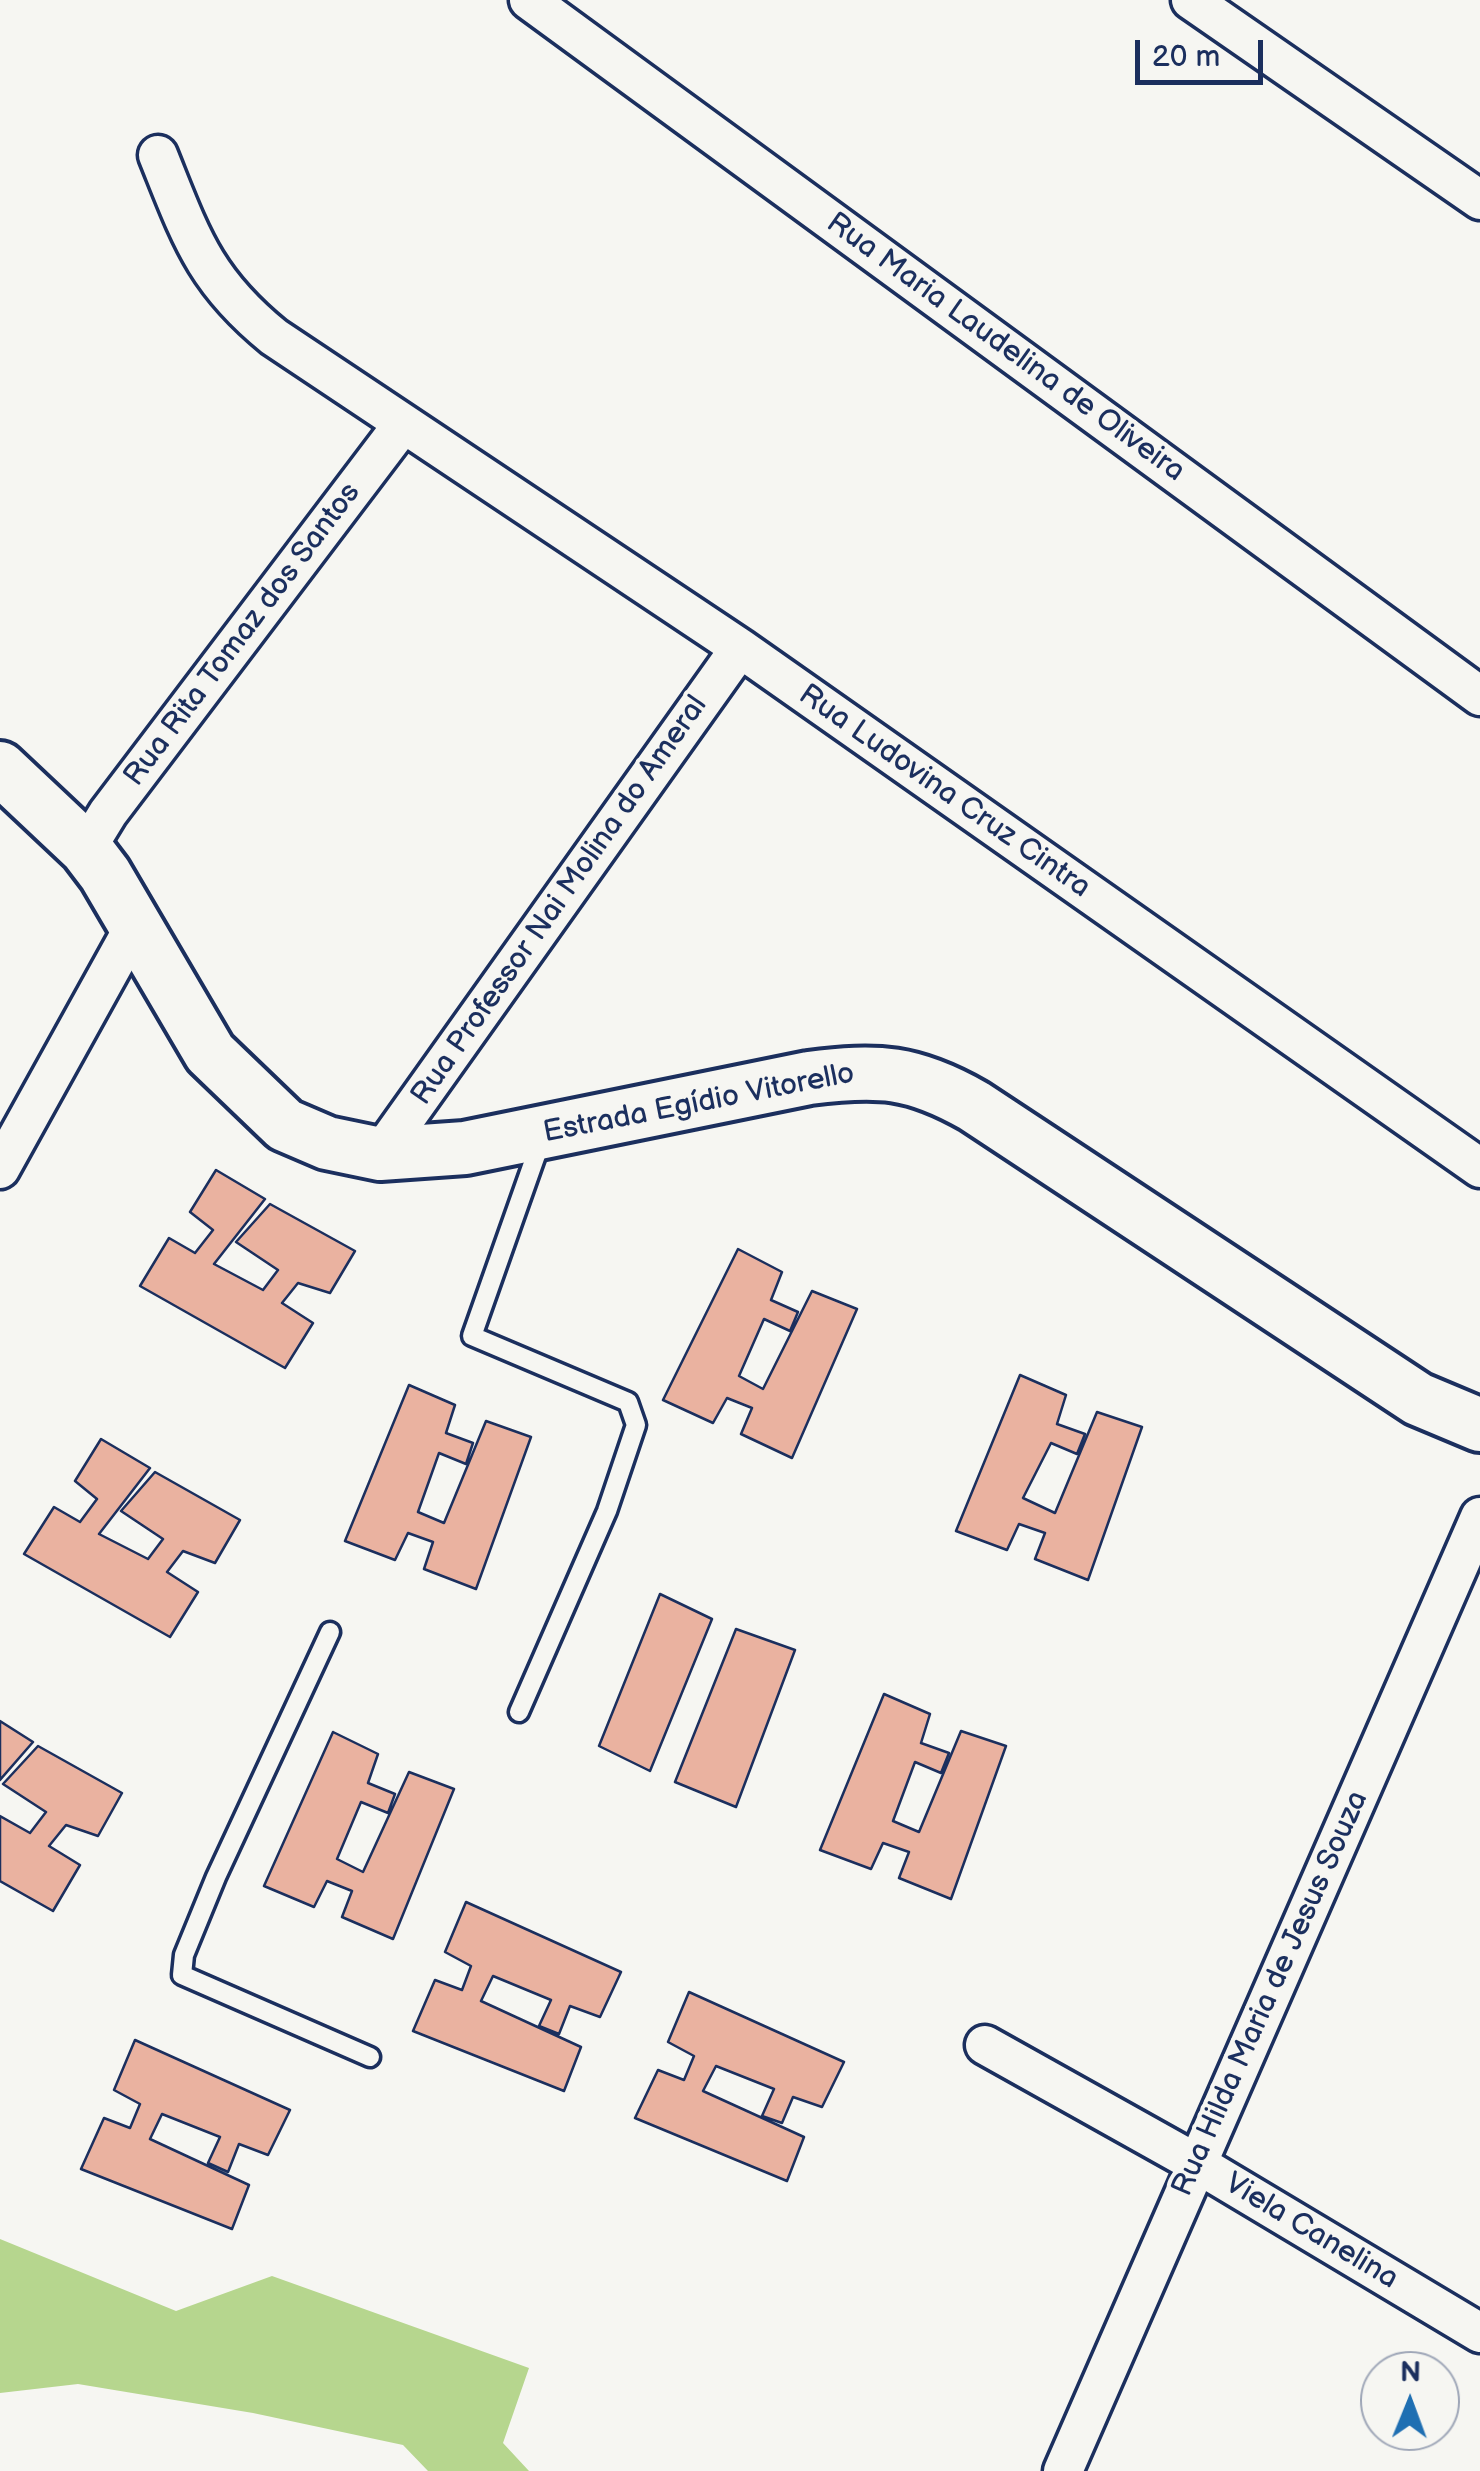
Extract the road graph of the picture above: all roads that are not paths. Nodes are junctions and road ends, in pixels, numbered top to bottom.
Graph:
1 (529, 0) edge
2 (1191, 0) edge
3 (158, 156) dead end
4 (1480, 200) edge
5 (403, 424) junction
6 (740, 648) junction
7 (1480, 696) edge
8 (0, 768) edge
9 (86, 850) junction
10 (134, 928) junction
11 (544, 1133) junction
12 (380, 1154) junction
13 (1478, 1164) edge
14 (0, 1169) edge
15 (1480, 1425) edge
16 (1480, 1517) edge
17 (330, 1632) dead end
18 (519, 1712) dead end
19 (985, 2045) dead end
20 (370, 2057) dead end
21 (1196, 2163) junction
22 (1480, 2334) edge
23 (1063, 2471) edge

1 - 7 street, Rua Maria Laudelina de Oliveira
2 - 4 street
3 - 5 street, Rua Ludovina Cruz Cintra
5 - 6 street, Rua Ludovina Cruz Cintra
5 - 9 street, Rua Rita Tomaz dos Santos
6 - 12 street, Rua Professor Nai Molina do Ameral
6 - 13 street, Rua Ludovina Cruz Cintra
8 - 9 street, Estrada Egídio Vitorello
9 - 10 street, Estrada Egídio Vitorello
10 - 12 street, Estrada Egídio Vitorello
10 - 14 street
11 - 12 street, Estrada Egídio Vitorello
11 - 15 street, Estrada Egídio Vitorello
11 - 18 lane
16 - 21 street, Rua Hilda Maria de Jesus Souza
17 - 20 lane
19 - 21 street, Viela Canelina
21 - 22 street, Viela Canelina
21 - 23 street, Rua Hilda Maria de Jesus Souza

